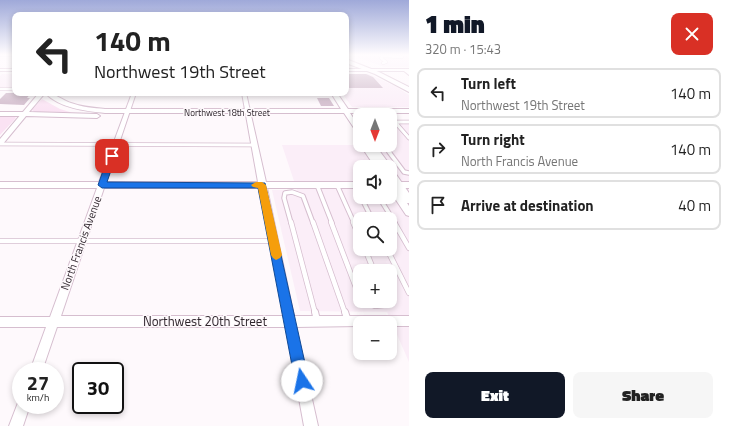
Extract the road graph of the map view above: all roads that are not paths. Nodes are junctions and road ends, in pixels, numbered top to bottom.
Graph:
1 (380, 75) edge
2 (397, 75) edge
3 (409, 82) edge
4 (0, 89) edge
5 (12, 89) edge
6 (409, 90) edge
7 (40, 96) edge
8 (46, 96) edge
9 (50, 96) edge
10 (133, 96) edge
11 (245, 96) edge
12 (336, 96) edge
13 (409, 111) edge
14 (397, 112) edge
15 (127, 113) junction
16 (248, 113) junction
17 (347, 113) junction
18 (353, 113) edge
19 (0, 114) edge
20 (24, 114) junction
21 (353, 114) edge
22 (397, 115) edge
23 (409, 115) edge
24 (104, 116) junction
25 (353, 122) edge
26 (397, 122) edge
27 (409, 122) edge
28 (397, 124) edge
29 (409, 138) edge
30 (0, 144) edge
31 (116, 145) junction
32 (254, 145) junction
33 (389, 152) edge
34 (409, 173) edge
35 (0, 185) edge
36 (102, 185) junction
37 (262, 185) junction
38 (317, 185) junction
39 (337, 185) junction
40 (353, 185) edge
41 (397, 185) edge
42 (409, 185) edge
43 (397, 189) edge
44 (397, 193) edge
45 (409, 200) edge
46 (383, 204) edge
47 (409, 213) edge
48 (353, 222) edge
49 (273, 240) junction
50 (0, 241) edge
51 (82, 241) junction
52 (409, 248) edge
53 (390, 256) edge
54 (353, 280) edge
55 (409, 293) edge
56 (290, 321) junction
57 (317, 321) junction
58 (348, 321) junction
59 (0, 322) edge
60 (53, 322) junction
61 (408, 322) edge
62 (39, 362) edge
63 (21, 414) edge
64 (16, 426) edge
65 (311, 426) edge

1 - 6 main road
2 - 3 main road
4 - 5 lane
7 - 20 street
8 - 24 street, Northwest 18th Street
9 - 15 street, Northwest 18th Street
10 - 15 street, North Francis Avenue
11 - 16 street
12 - 17 street
13 - 14 street, Northwest 18th Street
15 - 16 street, Northwest 18th Street
15 - 24 street, Northwest 18th Street
15 - 31 street, North Francis Avenue
16 - 17 street, Northwest 18th Street
16 - 32 street
17 - 18 street, Northwest 18th Street
17 - 21 street, Northwest 18th Street
17 - 25 street
19 - 20 street
20 - 24 street
20 - 30 street
22 - 23 street
26 - 27 lane
28 - 29 lane
30 - 31 lane
31 - 32 lane
31 - 36 street, North Francis Avenue
32 - 37 street
33 - 34 lane
35 - 36 street
36 - 37 street
36 - 51 street, North Francis Avenue
37 - 38 street
37 - 49 street
38 - 39 street
38 - 54 lane
39 - 40 street
39 - 48 lane
41 - 42 street
43 - 45 street
44 - 47 street
46 - 52 lane
49 - 51 lane
49 - 56 street
50 - 51 lane
51 - 60 street, North Francis Avenue
53 - 55 lane
56 - 57 street, Northwest 20th Street
56 - 60 street, Northwest 20th Street
56 - 65 street
57 - 58 street, Northwest 20th Street
57 - 58 lane
58 - 61 street, Northwest 20th Street
59 - 60 street, Northwest 20th Street
60 - 62 street, North Francis Avenue
63 - 64 street

